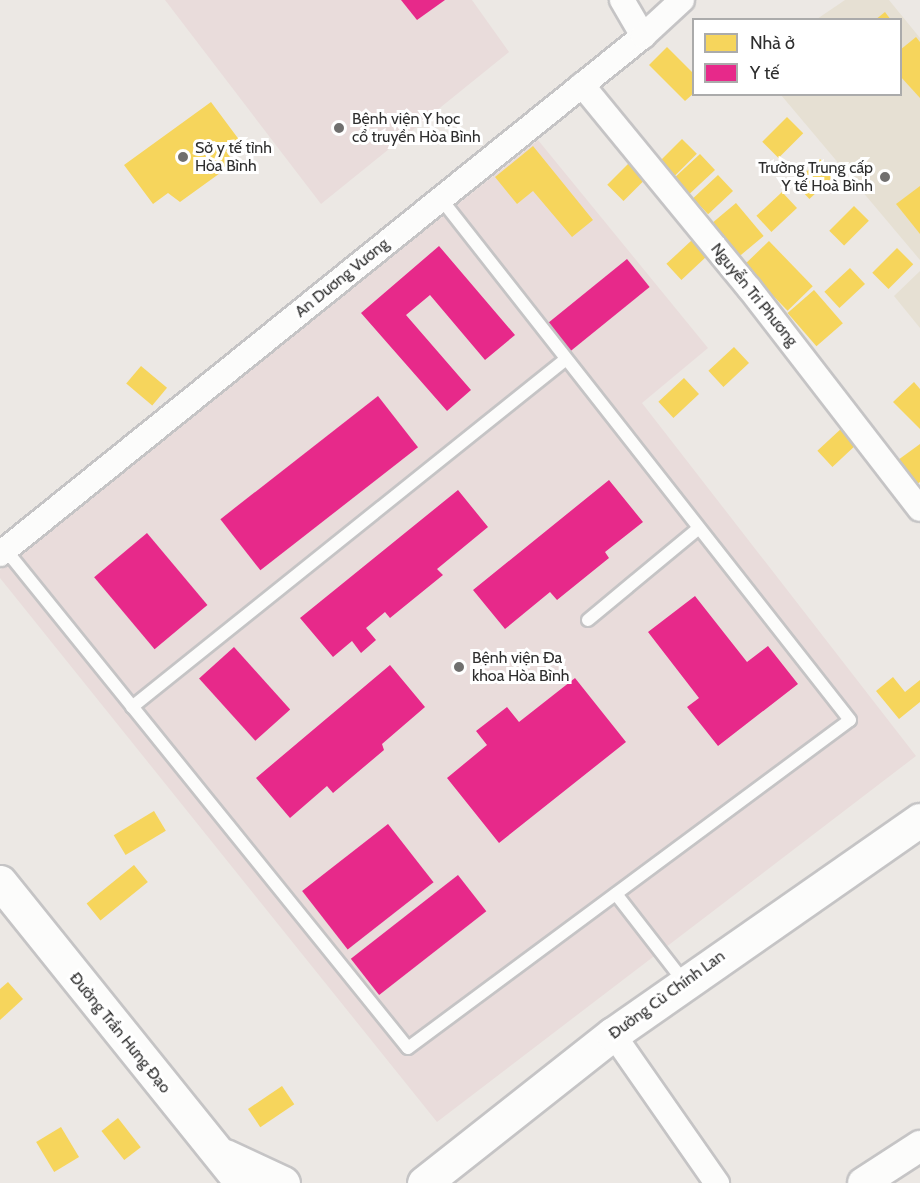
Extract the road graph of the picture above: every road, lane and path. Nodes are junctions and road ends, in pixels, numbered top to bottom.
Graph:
1 (622, 0) edge
2 (682, 0) edge
3 (643, 36) junction
4 (582, 85) junction
5 (441, 199) junction
6 (566, 359) junction
7 (920, 509) edge
8 (699, 528) junction
9 (3, 551) edge
10 (588, 620) dead end
11 (132, 707) junction
12 (920, 820) edge
13 (0, 882) edge
14 (616, 894) junction
15 (685, 983) junction
16 (613, 1034) junction
17 (920, 1146) edge
18 (218, 1152) junction
19 (226, 1183) edge
20 (242, 1183) edge
21 (283, 1183) edge
22 (424, 1183) edge
23 (717, 1183) edge
24 (863, 1183) edge

1 - 3 street
2 - 3 street, An Dương Vương
3 - 4 street, An Dương Vương
4 - 5 street, An Dương Vương
4 - 7 street, Nguyễn Tri Phương
5 - 6 lane
5 - 9 street, An Dương Vương
6 - 8 lane
6 - 11 lane
8 - 10 lane
8 - 14 lane
9 - 11 lane
11 - 14 lane
12 - 15 main road, Đường Cù Chính Lan
13 - 18 main road, Đường Trần Hưng Đạo
14 - 15 lane
15 - 16 main road, Đường Cù Chính Lan
16 - 22 main road, Đường Cù Chính Lan
16 - 23 street
17 - 24 street
18 - 19 main road
18 - 20 main road, Đường Trần Hưng Đạo
18 - 21 main road

